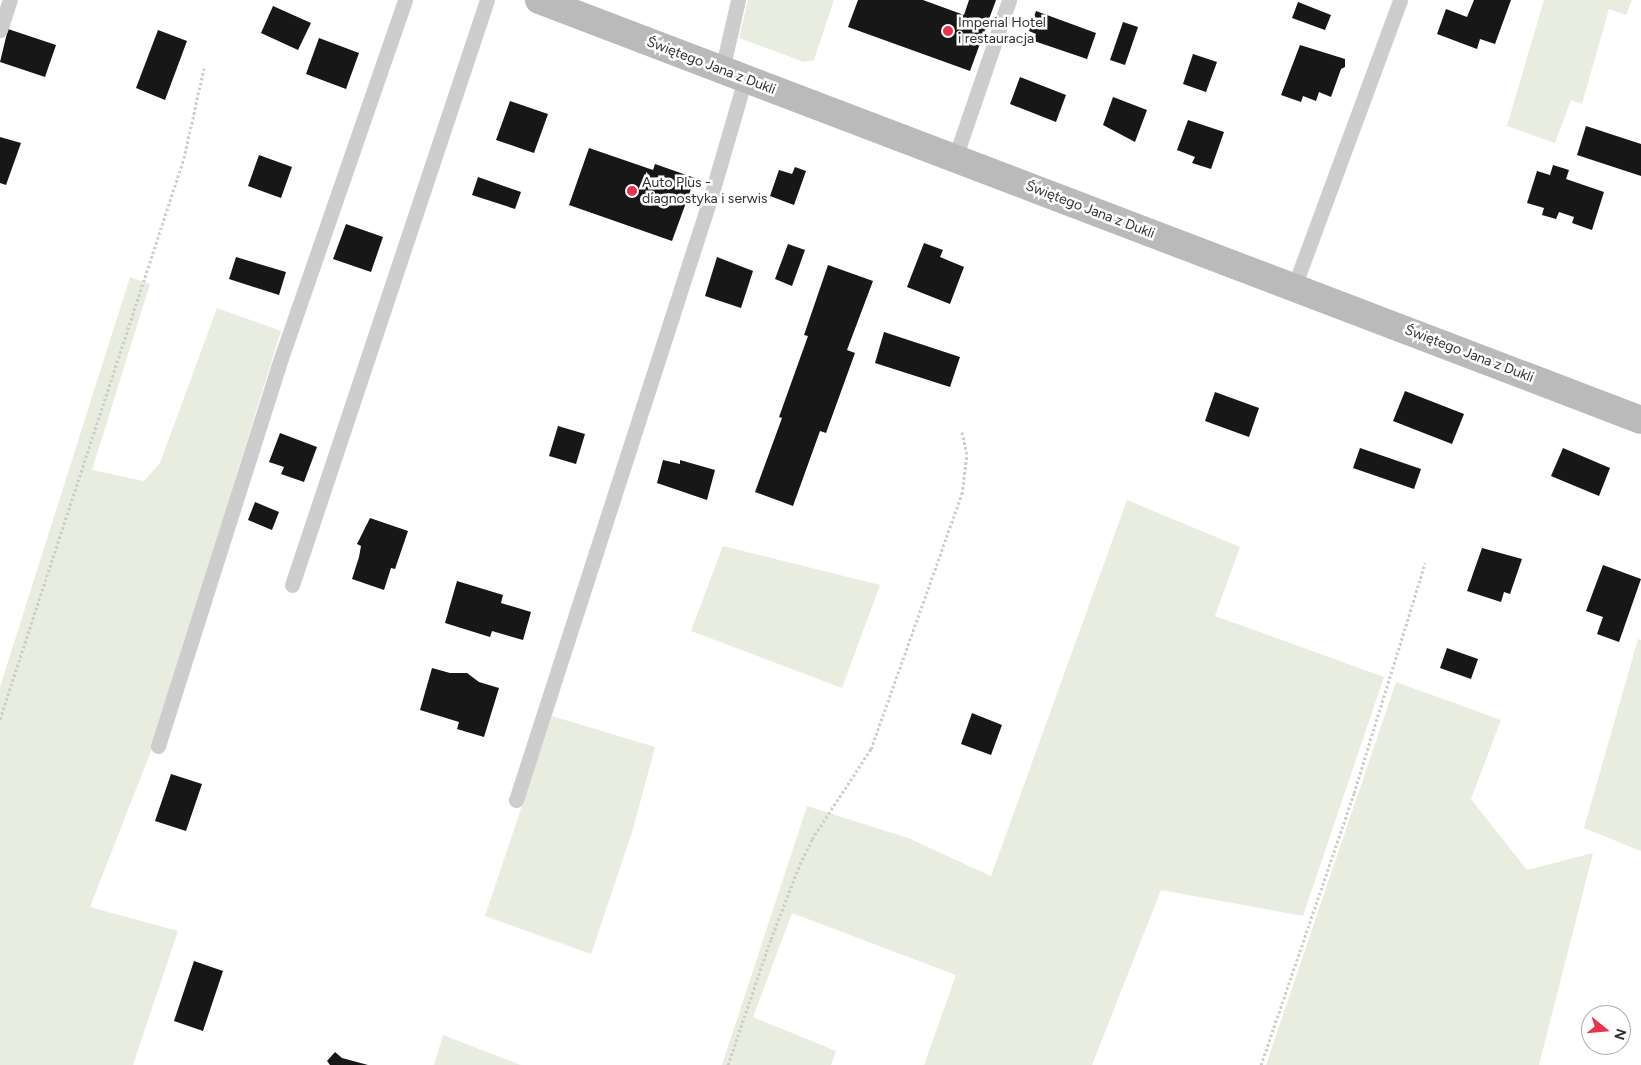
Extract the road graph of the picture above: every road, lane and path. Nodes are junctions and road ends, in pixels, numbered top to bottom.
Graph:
1 (10, 0) edge
2 (405, 0) edge
3 (487, 0) edge
4 (539, 0) edge
5 (738, 0) edge
6 (1009, 0) edge
7 (1400, 0) edge
8 (0, 30) edge
9 (204, 68) dead end
10 (734, 74) junction
11 (955, 158) junction
12 (1294, 287) junction
13 (1641, 420) edge
14 (962, 432) dead end
15 (1425, 563) dead end
16 (292, 585) dead end
17 (0, 720) edge
18 (158, 746) dead end
19 (516, 800) dead end
20 (728, 1065) edge
21 (1261, 1065) edge

1 - 8 lane
2 - 18 lane
3 - 16 lane
4 - 10 main road, Świętego Jana z Dukli
5 - 10 lane
6 - 11 lane
7 - 12 lane
9 - 17 path
10 - 11 main road, Świętego Jana z Dukli
10 - 19 lane
11 - 12 main road, Świętego Jana z Dukli
12 - 13 main road, Świętego Jana z Dukli
14 - 20 path
15 - 21 path

